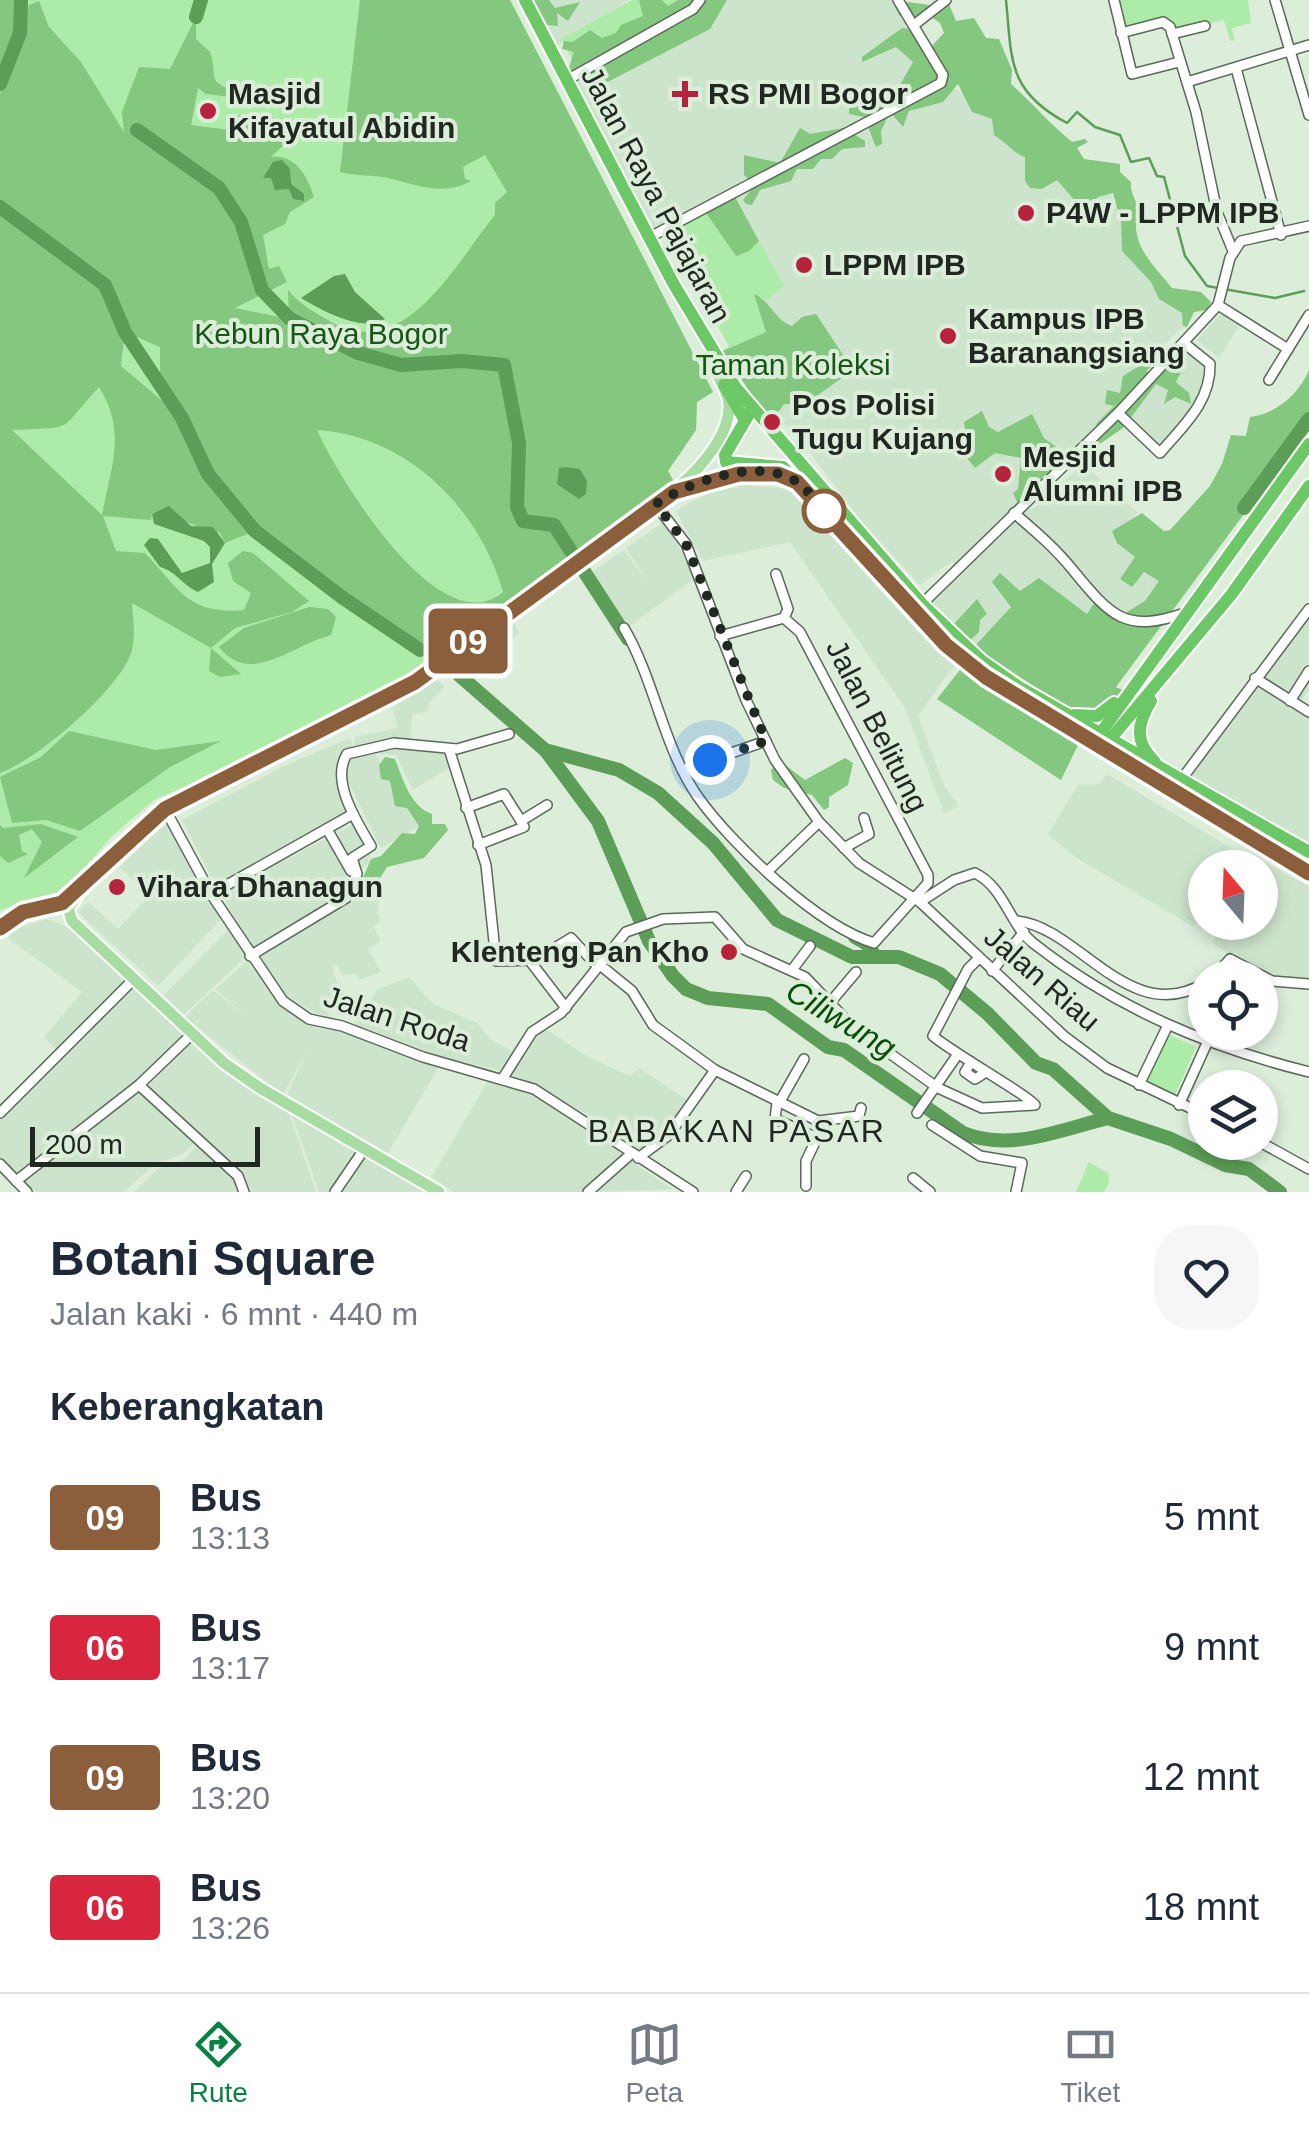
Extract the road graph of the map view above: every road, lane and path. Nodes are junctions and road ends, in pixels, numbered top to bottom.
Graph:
1 (517, 0) edge
2 (525, 0) edge
3 (700, 0) edge
4 (898, 0) edge
5 (946, 0) edge
6 (1114, 0) edge
7 (1275, 0) edge
8 (914, 25) junction
9 (1206, 26) dead end
10 (1121, 33) junction
11 (1172, 34) junction
12 (1309, 45) edge
13 (1292, 51) junction
14 (1178, 62) junction
15 (1236, 68) junction
16 (567, 80) junction
17 (1187, 82) junction
18 (1309, 116) edge
19 (1309, 226) edge
20 (1280, 234) junction
21 (650, 238) junction
22 (1233, 251) junction
23 (1218, 304) junction
24 (1309, 316) edge
25 (1184, 343) junction
26 (708, 346) junction
27 (1288, 349) junction
28 (714, 368) junction
29 (1269, 380) dead end
30 (748, 413) junction
31 (1118, 413) junction
32 (1309, 444) edge
33 (797, 482) junction
34 (1309, 486) edge
35 (654, 505) junction
36 (1014, 514) junction
37 (776, 574) dead end
38 (922, 604) junction
39 (1309, 609) edge
40 (1186, 613) junction
41 (784, 618) junction
42 (624, 628) dead end
43 (720, 636) junction
44 (1174, 664) junction
45 (978, 665) junction
46 (1309, 671) edge
47 (1256, 678) junction
48 (1127, 692) junction
49 (1290, 701) junction
50 (1058, 708) junction
51 (1309, 712) edge
52 (509, 734) dead end
53 (766, 741) junction
54 (1101, 742) junction
55 (449, 749) junction
56 (684, 768) junction
57 (1174, 776) junction
58 (547, 805) dead end
59 (466, 808) junction
60 (165, 809) junction
61 (353, 814) junction
62 (864, 818) dead end
63 (521, 821) junction
64 (819, 822) junction
65 (327, 829) junction
66 (478, 844) junction
67 (844, 848) junction
68 (1309, 852) edge
69 (768, 871) junction
70 (1309, 873) edge
71 (355, 878) junction
72 (86, 882) junction
73 (211, 894) junction
74 (916, 899) junction
75 (1017, 921) junction
76 (0, 928) edge
77 (1024, 932) junction
78 (810, 946) dead end
79 (250, 956) junction
80 (978, 958) junction
81 (530, 960) junction
82 (599, 966) junction
83 (792, 970) junction
84 (856, 972) dead end
85 (992, 972) junction
86 (134, 979) junction
87 (1278, 981) edge
88 (1309, 984) edge
89 (1188, 989) edge
90 (828, 1005) junction
91 (566, 1008) junction
92 (1167, 1028) junction
93 (192, 1034) junction
94 (1188, 1036) edge
95 (1204, 1050) edge
96 (1229, 1050) edge
97 (958, 1054) junction
98 (804, 1060) dead end
99 (715, 1070) junction
100 (1309, 1072) edge
101 (503, 1078) junction
102 (1139, 1084) junction
103 (139, 1085) junction
104 (934, 1091) junction
105 (778, 1103) junction
106 (1180, 1105) junction
107 (861, 1108) dead end
108 (1188, 1108) edge
109 (0, 1113) edge
110 (918, 1113) dead end
111 (932, 1125) dead end
112 (365, 1148) junction
113 (1278, 1152) edge
114 (1309, 1154) edge
115 (635, 1156) junction
116 (0, 1164) edge
117 (1308, 1168) edge
118 (746, 1176) dead end
119 (912, 1178) dead end
120 (16, 1181) junction
121 (806, 1186) dead end
122 (27, 1192) edge
123 (244, 1192) edge
124 (335, 1192) edge
125 (439, 1192) edge
126 (588, 1192) edge
127 (693, 1192) edge
128 (736, 1192) edge
129 (930, 1192) edge
130 (1016, 1192) edge

1 - 28 highway
2 - 16 highway, Jalan Raya Pajajaran
3 - 16 street
4 - 8 street
5 - 8 street
6 - 10 street
7 - 13 street
8 - 21 street
9 - 11 street
10 - 11 street
10 - 14 street
11 - 14 street
12 - 13 street
13 - 15 street
13 - 18 street
14 - 17 street
15 - 17 street
15 - 20 street
16 - 21 highway, Jalan Raya Pajajaran
17 - 22 street
19 - 20 street
20 - 22 street
21 - 26 highway, Jalan Raya Pajajaran
22 - 23 street
23 - 25 street
23 - 27 street
24 - 27 street
25 - 31 street
25 - 31 street
26 - 28 highway
26 - 30 highway, Jalan Raya Pajajaran
27 - 29 street
28 - 30 highway
28 - 35 main road
30 - 33 highway, Jalan Raya Pajajaran
30 - 38 highway, Jalan Raya Pajajaran
31 - 36 street
32 - 40 highway
33 - 35 main road
33 - 45 highway, Jalan Raya Pajajaran
34 - 44 highway
35 - 43 street, Jalan Riau
35 - 60 main road
36 - 38 street
36 - 40 street
37 - 41 street, Jalan Belitung
38 - 45 highway, Jalan Raya Pajajaran
39 - 47 street
40 - 48 highway
41 - 43 street
41 - 74 street, Jalan Belitung
42 - 56 street
43 - 53 street, Jalan Riau
44 - 54 highway
44 - 57 highway
45 - 50 highway, Jalan Raya Pajajaran
45 - 54 highway, Jalan Raya Pajajaran
46 - 49 street
47 - 49 street
47 - 57 street
48 - 50 highway
48 - 54 highway
49 - 51 street
50 - 54 highway, Jalan Raya Pajajaran
52 - 55 street
53 - 56 street
53 - 64 street, Jalan Riau
54 - 57 highway, Jalan Raya Pajajaran
54 - 70 highway, Jalan Raya Pajajaran
55 - 59 street
55 - 61 street
56 - 69 street
57 - 68 highway, Jalan Raya Pajajaran
58 - 63 street
59 - 63 street
59 - 66 street
60 - 72 main road
60 - 73 street, Jalan Roda
61 - 65 street
61 - 71 street
62 - 67 street
63 - 66 street
64 - 67 street, Jalan Riau
64 - 69 street
65 - 71 street
65 - 73 street
66 - 81 street
67 - 74 street, Jalan Riau
69 - 74 street
71 - 79 street
72 - 76 main road
72 - 86 main road
73 - 79 street, Jalan Roda
74 - 75 street, Jalan Riau
74 - 80 street, Jalan Riau
75 - 77 street, Jalan Riau
75 - 89 street
77 - 85 street
77 - 92 street, Jalan Riau
78 - 83 street
79 - 101 street, Jalan Roda
80 - 85 street, Jalan Riau
80 - 97 street
81 - 82 street
81 - 91 street
82 - 83 street
82 - 91 street
82 - 99 street
83 - 90 street
84 - 90 street
85 - 102 street, Jalan Riau
86 - 93 main road
86 - 109 street
87 - 88 street
90 - 104 street
91 - 101 street
92 - 94 street, Jalan Riau
92 - 102 street
93 - 103 street
93 - 112 main road
95 - 106 street
96 - 100 street, Jalan Riau
97 - 104 street
97 - 104 street
98 - 105 street
99 - 105 street
99 - 115 street
101 - 115 street, Jalan Roda
102 - 106 street, Jalan Riau
103 - 120 street
103 - 123 street
104 - 110 street
105 - 107 street
105 - 121 street
106 - 108 street, Jalan Riau
111 - 130 street
112 - 124 street
112 - 125 main road
113 - 117 street
114 - 117 street
115 - 126 street
115 - 127 street, Jalan Roda
116 - 120 street
118 - 128 street
119 - 129 street
120 - 122 street

